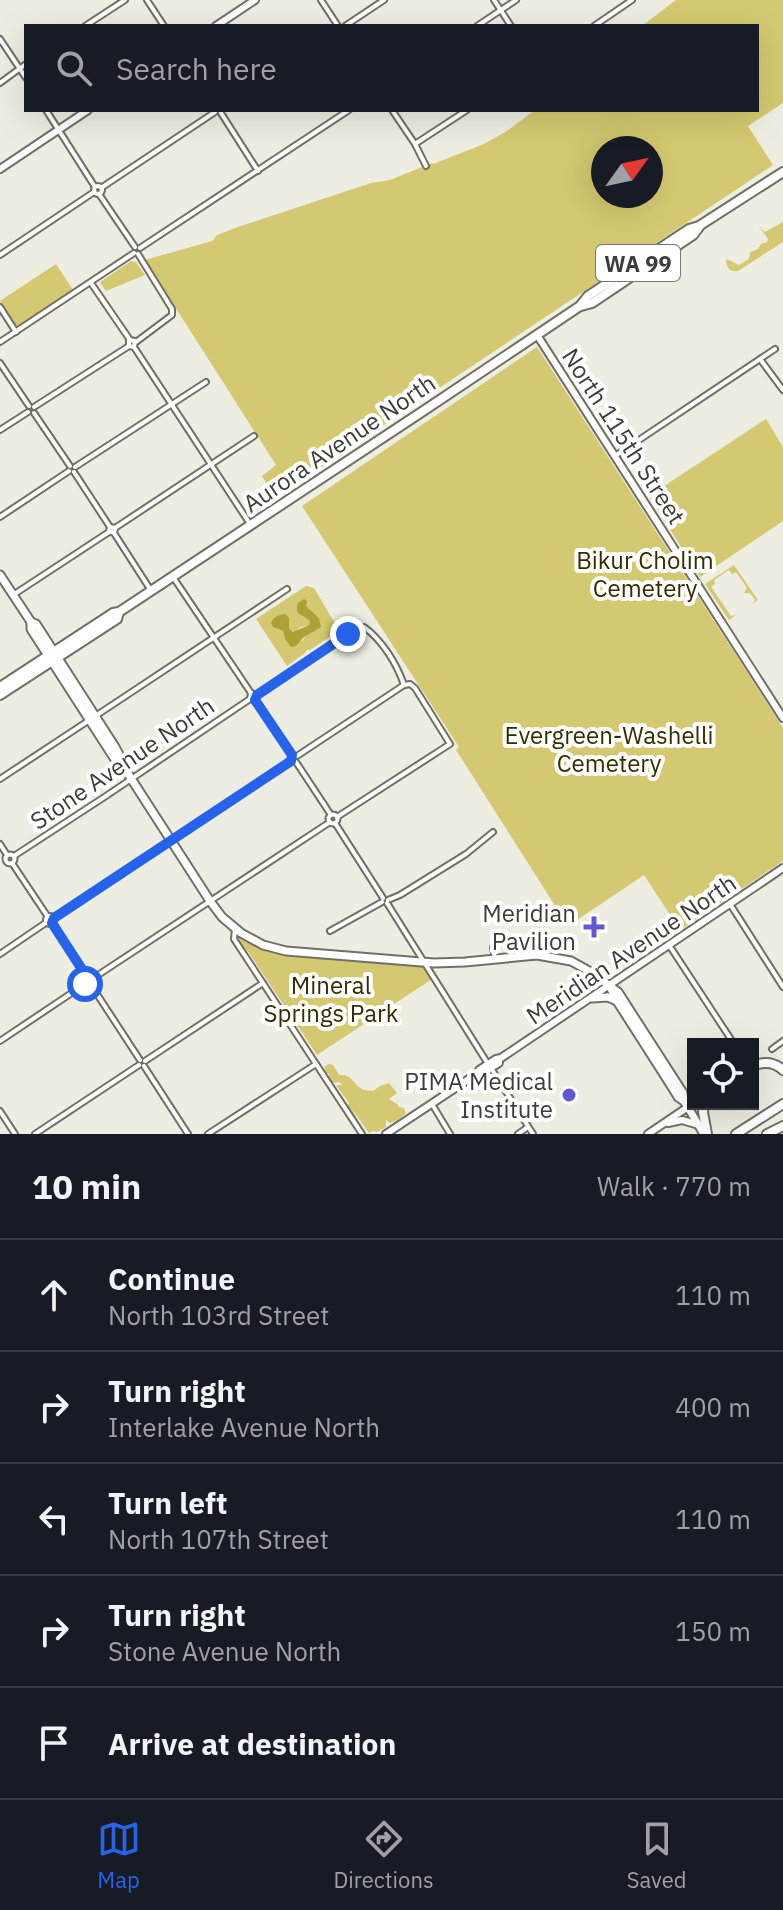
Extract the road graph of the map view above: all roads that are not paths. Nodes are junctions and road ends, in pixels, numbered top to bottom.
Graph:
1 (125, 0) edge
2 (147, 0) edge
3 (255, 0) edge
4 (321, 0) edge
5 (384, 0) edge
6 (494, 0) edge
7 (516, 0) edge
8 (632, 0) edge
9 (501, 10) junction
10 (88, 24) edge
11 (163, 24) edge
12 (219, 24) edge
13 (339, 24) edge
14 (344, 24) edge
15 (480, 24) edge
16 (510, 24) edge
17 (597, 24) edge
18 (0, 39) edge
19 (24, 65) edge
20 (20, 68) junction
21 (24, 75) edge
22 (0, 83) edge
23 (47, 112) edge
24 (85, 112) edge
25 (217, 112) edge
26 (220, 112) edge
27 (346, 112) edge
28 (393, 112) edge
29 (464, 112) edge
30 (59, 129) junction
31 (415, 144) junction
32 (426, 166) dead end
33 (0, 169) edge
34 (258, 171) junction
35 (783, 172) edge
36 (97, 190) junction
37 (137, 251) junction
38 (0, 255) edge
39 (91, 283) junction
40 (0, 307) edge
41 (17, 332) junction
42 (537, 335) junction
43 (0, 342) edge
44 (132, 344) junction
45 (775, 349) dead end
46 (760, 359) junction
47 (0, 363) edge
48 (206, 382) dead end
49 (783, 390) edge
50 (172, 404) junction
51 (31, 410) junction
52 (0, 430) edge
53 (254, 436) dead end
54 (615, 456) junction
55 (211, 465) junction
56 (72, 469) junction
57 (0, 517) edge
58 (252, 526) junction
59 (112, 530) junction
60 (0, 575) edge
61 (173, 577) junction
62 (287, 589) dead end
63 (152, 591) junction
64 (13, 595) junction
65 (215, 638) junction
66 (53, 657) junction
67 (404, 685) junction
68 (0, 688) edge
69 (253, 697) junction
70 (92, 718) junction
71 (783, 718) edge
72 (294, 758) junction
73 (0, 779) edge
74 (131, 779) junction
75 (333, 819) junction
76 (493, 832) dead end
77 (171, 841) junction
78 (0, 844) edge
79 (10, 859) junction
80 (0, 865) edge
81 (783, 868) edge
82 (210, 901) junction
83 (385, 901) junction
84 (730, 904) junction
85 (50, 920) junction
86 (235, 928) junction
87 (330, 931) dead end
88 (503, 938) dead end
89 (669, 945) junction
90 (0, 954) edge
91 (495, 959) junction
92 (424, 962) junction
93 (89, 981) junction
94 (263, 983) junction
95 (609, 985) junction
96 (783, 987) edge
97 (592, 998) junction
98 (617, 1001) junction
99 (730, 1038) edge
100 (0, 1041) edge
101 (783, 1041) edge
102 (772, 1049) dead end
103 (650, 1053) junction
104 (759, 1062) edge
105 (142, 1063) junction
106 (316, 1064) junction
107 (759, 1064) edge
108 (783, 1064) edge
109 (490, 1066) junction
110 (668, 1069) junction
111 (783, 1070) edge
112 (687, 1099) edge
113 (687, 1102) edge
114 (432, 1104) junction
115 (687, 1106) edge
116 (783, 1107) edge
117 (693, 1110) edge
118 (703, 1110) edge
119 (0, 1111) edge
120 (661, 1125) junction
121 (699, 1125) junction
122 (783, 1126) edge
123 (528, 1127) junction
124 (15, 1134) edge
125 (35, 1134) edge
126 (188, 1134) edge
127 (208, 1134) edge
128 (362, 1134) edge
129 (386, 1134) edge
130 (450, 1134) edge
131 (518, 1134) edge
132 (533, 1134) edge
133 (648, 1134) edge
134 (706, 1134) edge
135 (736, 1134) edge
136 (767, 1134) edge

1 - 10 street
2 - 11 street
3 - 12 street
4 - 13 street
5 - 14 street
6 - 9 street
7 - 9 street
8 - 17 street
9 - 15 street
9 - 16 street
18 - 20 street
19 - 20 street
20 - 21 street
20 - 22 street
23 - 30 street
24 - 30 street
25 - 36 street
26 - 34 street
27 - 34 street
28 - 31 street
29 - 31 street
30 - 33 street
30 - 36 street
31 - 32 street
34 - 37 street
35 - 42 highway, Aurora Avenue North / WA 99
36 - 37 street
36 - 38 street
37 - 39 street
37 - 44 street
39 - 41 street
39 - 44 street
40 - 41 street
41 - 43 street
42 - 54 street, North 115th Street
42 - 58 highway, Aurora Avenue North / WA 99
44 - 50 street
44 - 51 street
45 - 46 street
46 - 49 street
46 - 54 street
47 - 51 street
48 - 50 street
50 - 55 street
50 - 56 street
51 - 52 street
51 - 56 street
53 - 55 street
54 - 71 street, North 115th Street
55 - 58 street
55 - 59 street
56 - 57 street
56 - 59 street
58 - 61 highway, Aurora Avenue North / WA 99
59 - 63 street
59 - 64 street
60 - 64 main road
61 - 63 highway, Aurora Avenue North / WA 99
61 - 65 street
62 - 65 street
63 - 66 highway, Aurora Avenue North / WA 99
64 - 66 main road
65 - 69 street
65 - 70 street
66 - 68 highway, Aurora Avenue North / WA 99
66 - 70 main road
67 - 69 street, Stone Avenue North
67 - 72 street
67 - 75 street
69 - 72 street
69 - 74 street, Stone Avenue North
70 - 73 street
70 - 74 main road
72 - 75 street
72 - 77 street
74 - 77 main road
74 - 79 street, Stone Avenue North
75 - 82 street
75 - 83 street
76 - 83 street
77 - 82 main road
77 - 85 street
78 - 79 street
79 - 80 street, Stone Avenue North
79 - 85 street
81 - 84 street, Meridian Avenue North
82 - 86 main road
82 - 93 street
83 - 87 street
83 - 92 street
84 - 89 street, Meridian Avenue North
84 - 96 street
85 - 90 street
85 - 93 street
86 - 92 main road
86 - 94 street
88 - 91 street
89 - 95 street, Meridian Avenue North
89 - 99 street
91 - 92 main road
91 - 95 main road
92 - 109 street
93 - 100 street
93 - 105 street
94 - 105 street
94 - 106 street
95 - 97 street, Meridian Avenue North
95 - 98 main road
95 - 110 main road
97 - 98 main road
97 - 109 street, Meridian Avenue North
98 - 103 main road
101 - 102 street
103 - 110 main road
103 - 113 main road
104 - 108 highway
105 - 125 street
105 - 126 street
106 - 127 street
106 - 128 street
107 - 111 highway
109 - 114 street, Meridian Avenue North
109 - 123 street
110 - 112 main road
114 - 129 street, Meridian Avenue North
114 - 130 street
115 - 120 street
116 - 135 highway
117 - 121 main road
118 - 134 highway
119 - 124 street
120 - 121 street
120 - 133 street
121 - 134 main road
122 - 136 highway
123 - 131 street
123 - 132 street

